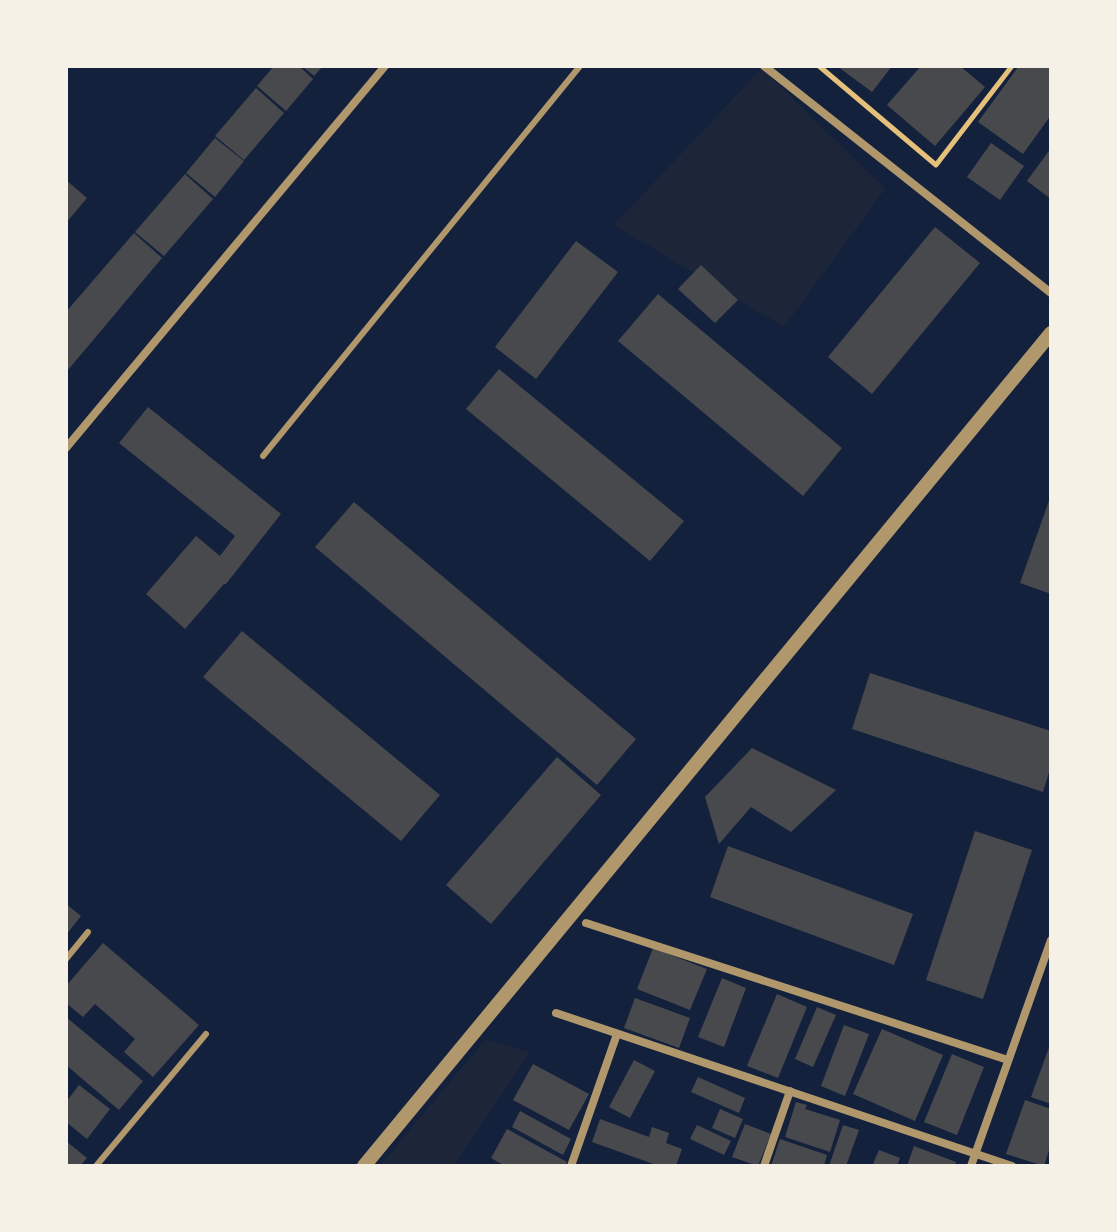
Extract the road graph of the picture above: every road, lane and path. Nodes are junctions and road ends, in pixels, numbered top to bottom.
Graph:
1 (385, 66) edge
2 (580, 66) edge
3 (764, 66) edge
4 (819, 66) edge
5 (1012, 66) edge
6 (1051, 293) edge
7 (1051, 333) edge
8 (66, 448) edge
9 (263, 456) dead end
10 (586, 923) dead end
11 (88, 932) dead end
12 (1051, 940) edge
13 (66, 959) edge
14 (556, 1013) dead end
15 (206, 1034) dead end
16 (617, 1034) junction
17 (1008, 1060) junction
18 (790, 1091) junction
19 (975, 1153) junction
20 (96, 1166) edge
21 (364, 1166) edge
22 (571, 1166) edge
23 (764, 1166) edge
24 (971, 1166) edge
25 (1012, 1166) edge

1 - 8 street
2 - 9 lane
3 - 6 street
4 - 5 path
7 - 21 street
10 - 17 street
11 - 13 lane
12 - 17 street
14 - 16 street
15 - 20 lane
16 - 18 street
16 - 22 street
17 - 19 street
18 - 19 street
18 - 23 street
19 - 24 street
19 - 25 street

